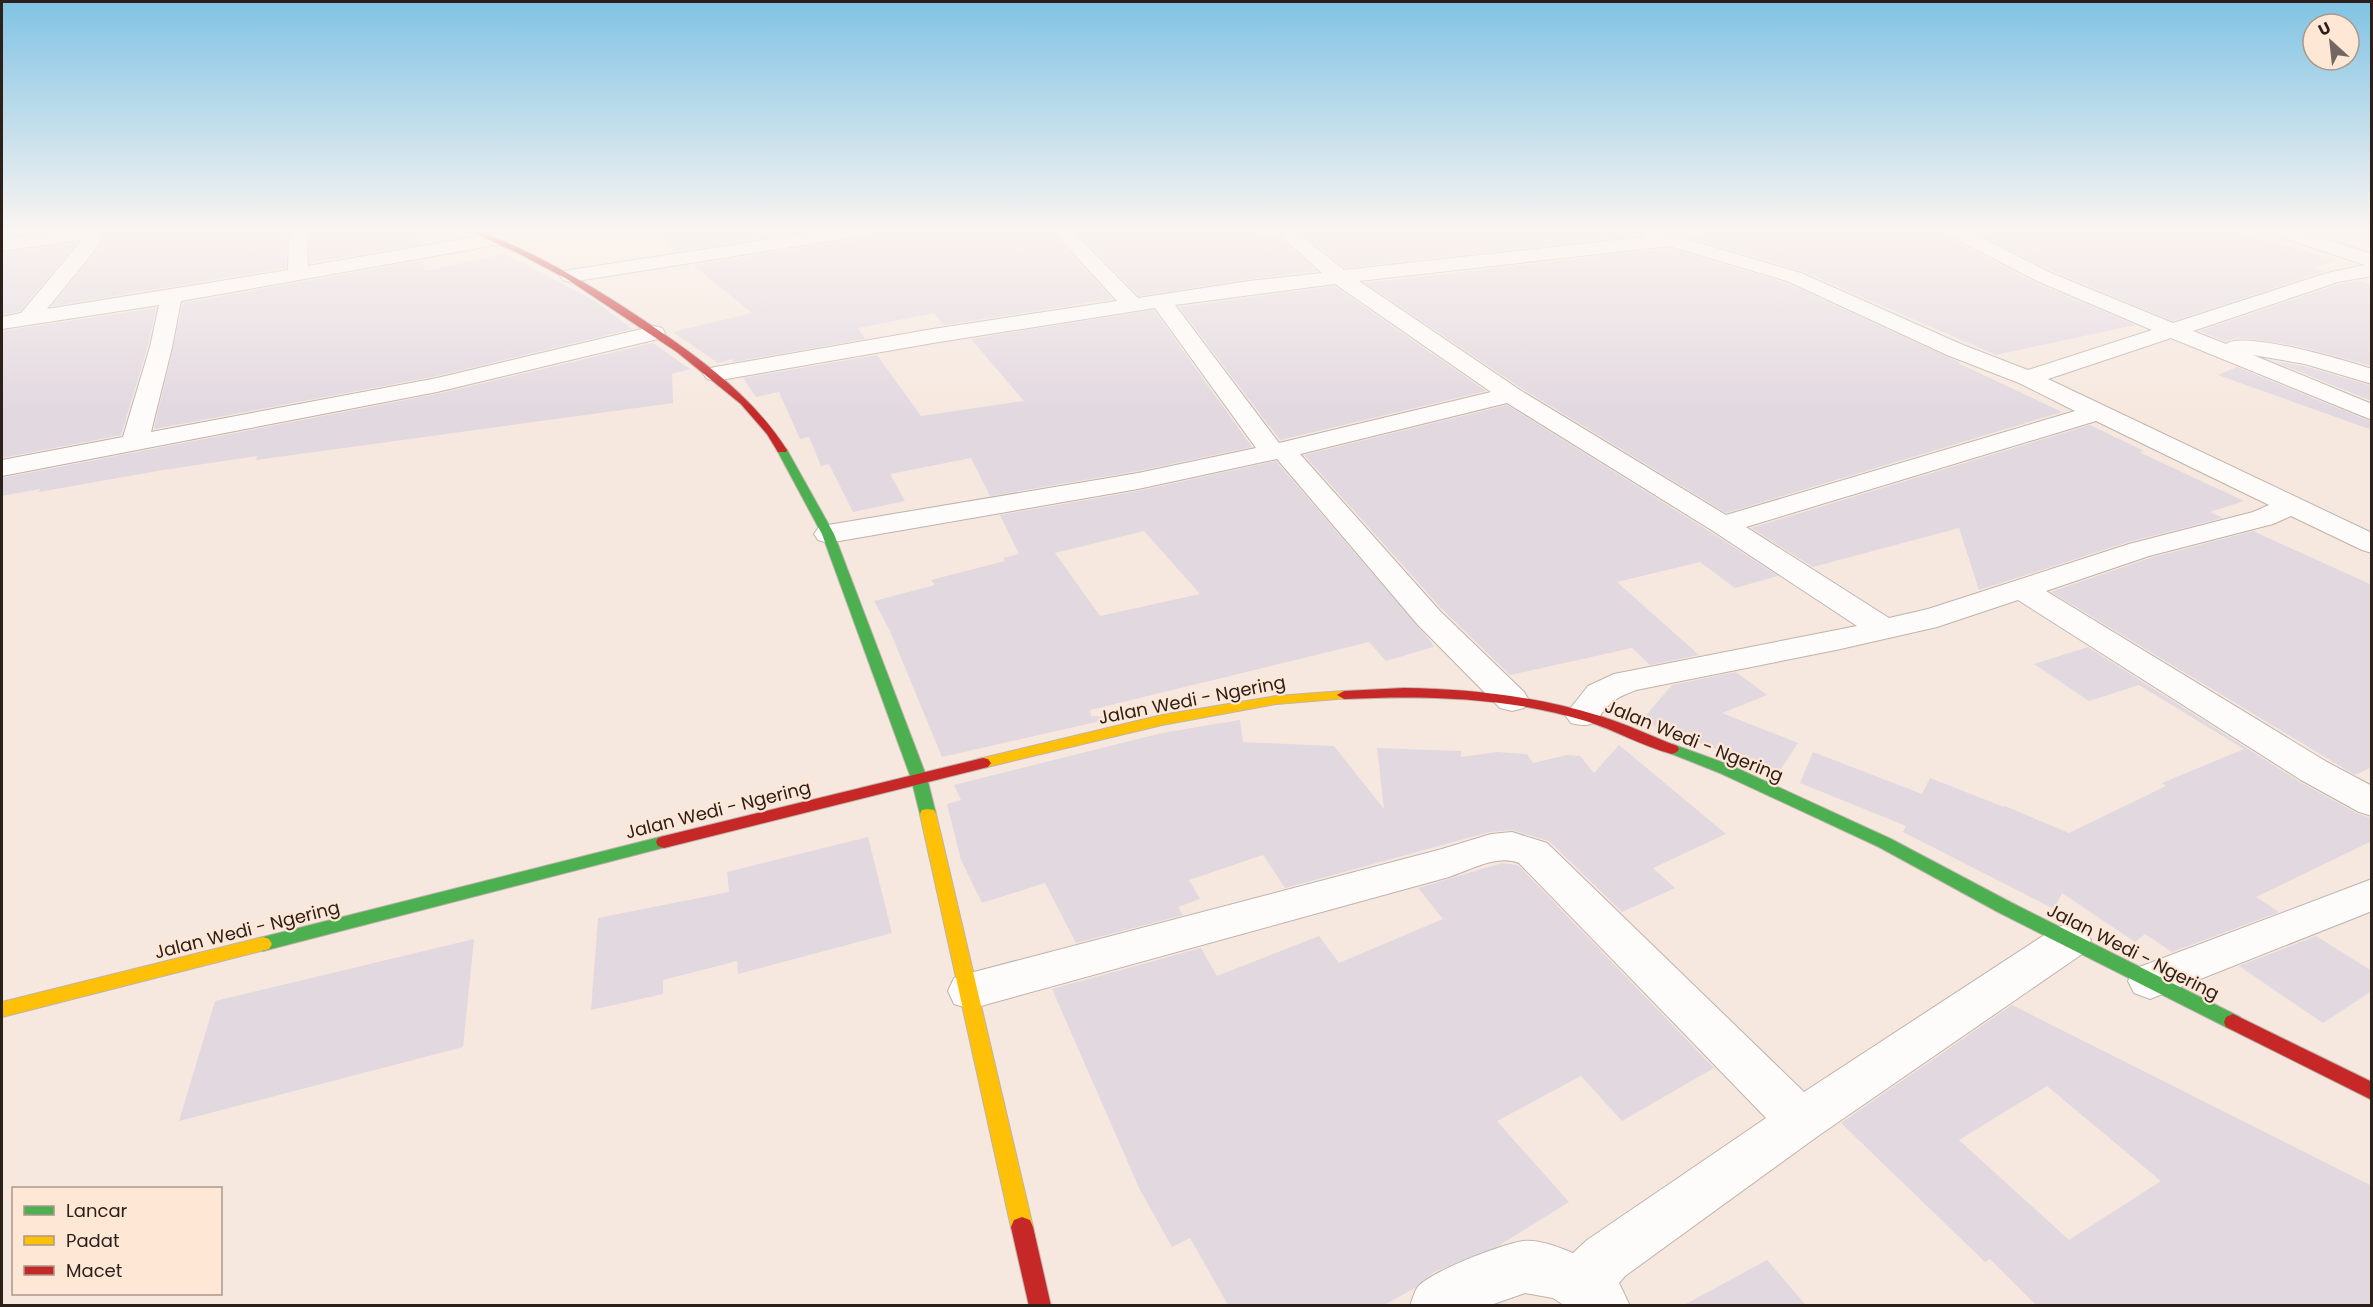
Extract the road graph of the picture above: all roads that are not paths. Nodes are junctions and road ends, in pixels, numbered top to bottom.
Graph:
1 (52, 290) edge
2 (207, 290) edge
3 (594, 290) edge
4 (1119, 290) edge
5 (1239, 290) edge
6 (1358, 290) edge
7 (1823, 290) edge
8 (2076, 290) edge
9 (2296, 290) edge
10 (171, 296) junction
11 (1161, 301) junction
12 (1133, 305) junction
13 (28, 319) junction
14 (2, 323) edge
15 (2175, 331) junction
16 (654, 333) junction
17 (2205, 345) junction
18 (715, 374) junction
19 (2372, 377) edge
20 (2027, 378) junction
21 (1511, 395) junction
22 (2372, 413) edge
23 (2088, 416) junction
24 (135, 442) junction
25 (1277, 451) junction
26 (2, 468) edge
27 (2279, 511) junction
28 (1723, 525) junction
29 (828, 534) junction
30 (2372, 544) edge
31 (2020, 588) junction
32 (1884, 629) junction
33 (1512, 700) junction
34 (1583, 715) junction
35 (919, 778) junction
36 (2372, 803) edge
37 (2372, 894) edge
38 (2070, 940) junction
39 (2150, 981) junction
40 (970, 991) junction
41 (2, 1010) edge
42 (2372, 1092) edge
43 (1801, 1121) junction
44 (1592, 1294) edge
45 (1040, 1305) edge
46 (1437, 1305) edge

1 - 13 street
2 - 10 street
3 - 16 street
4 - 12 street
5 - 11 street
6 - 21 street
7 - 20 street
8 - 15 street
9 - 15 street
10 - 13 street
10 - 24 street
11 - 12 street
11 - 25 street
12 - 18 street
13 - 14 street
15 - 17 street
15 - 20 street
16 - 18 street
16 - 24 street
17 - 19 street
17 - 22 street
18 - 29 street
20 - 23 street
21 - 25 street
21 - 28 street
23 - 27 street
23 - 28 street
24 - 26 street
25 - 29 street
25 - 33 street
27 - 30 street
27 - 31 street
28 - 32 street
29 - 35 street
31 - 32 street
31 - 36 street
32 - 34 street
33 - 34 street, Jalan Wedi - Ngering
33 - 35 street, Jalan Wedi - Ngering
34 - 38 street, Jalan Wedi - Ngering
35 - 40 street
35 - 41 street, Jalan Wedi - Ngering
37 - 39 street
38 - 39 street, Jalan Wedi - Ngering
38 - 43 street
39 - 42 street, Jalan Wedi - Ngering
40 - 43 street
40 - 45 street
43 - 44 street
44 - 46 street

